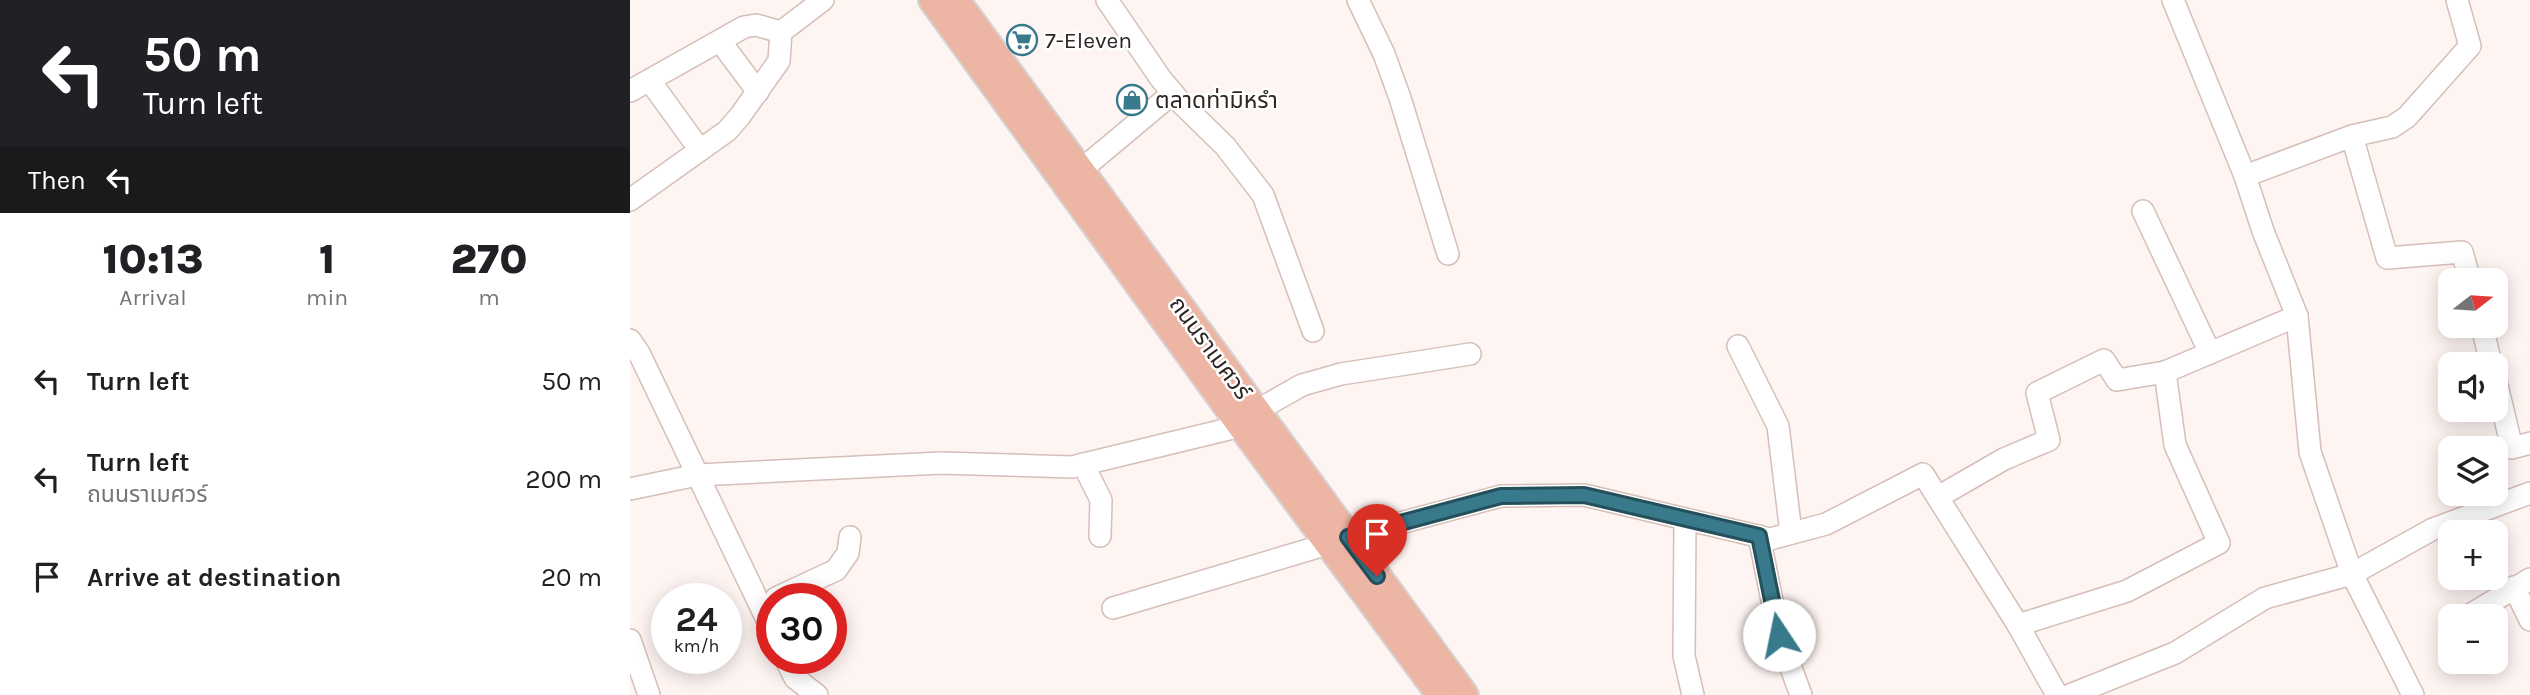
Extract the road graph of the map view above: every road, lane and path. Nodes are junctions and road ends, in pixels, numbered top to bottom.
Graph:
1 (822, 0) edge
2 (932, 0) edge
3 (956, 0) edge
4 (1107, 0) edge
5 (1358, 0) edge
6 (2173, 0) edge
7 (2457, 0) edge
8 (781, 32) junction
9 (720, 41) junction
10 (650, 81) junction
11 (630, 91) edge
12 (758, 92) junction
13 (1172, 93) junction
14 (2352, 136) junction
15 (700, 150) junction
16 (1080, 170) junction
17 (2245, 176) junction
18 (630, 200) edge
19 (2143, 211) dead end
20 (1448, 254) dead end
21 (2467, 268) edge
22 (2297, 316) junction
23 (1313, 331) dead end
24 (1738, 346) dead end
25 (633, 350) edge
26 (2210, 353) junction
27 (1470, 354) dead end
28 (2165, 372) junction
29 (1249, 419) junction
30 (2506, 422) edge
31 (2530, 443) edge
32 (1083, 464) junction
33 (696, 475) junction
34 (630, 489) edge
35 (2530, 493) edge
36 (1938, 497) junction
37 (1685, 519) junction
38 (1791, 533) junction
39 (1100, 536) dead end
40 (1759, 536) junction
41 (850, 537) dead end
42 (1338, 540) junction
43 (2353, 574) junction
44 (758, 583) edge
45 (809, 583) edge
46 (2522, 583) edge
47 (2488, 604) edge
48 (1113, 608) dead end
49 (2530, 620) edge
50 (2018, 625) junction
51 (630, 640) edge
52 (795, 687) edge
53 (649, 695) edge
54 (817, 695) edge
55 (1440, 695) edge
56 (1465, 695) edge
57 (1693, 695) edge
58 (1801, 695) edge
59 (2057, 695) edge
60 (2070, 695) edge
61 (2413, 695) edge

1 - 8 street
2 - 29 main road, ถนนราเมศวร์
3 - 16 main road, ถนนราเมศวร์
4 - 13 street
5 - 20 street
6 - 17 street
7 - 14 street
8 - 9 street
8 - 12 street
9 - 10 street
9 - 12 street
10 - 11 street
10 - 15 street
12 - 15 street
13 - 16 street
13 - 23 street
14 - 17 street
14 - 21 street
15 - 18 street
16 - 29 main road, ถนนราเมศวร์
17 - 22 street
19 - 26 street
22 - 26 street
22 - 43 street
24 - 38 street
25 - 33 street
26 - 28 street
27 - 29 street
28 - 36 street
28 - 50 street
29 - 32 street
29 - 42 main road, ถนนราเมศวร์
30 - 31 street
32 - 33 street
32 - 39 street
33 - 34 street
33 - 44 street
35 - 43 street
36 - 38 street
36 - 50 street
37 - 40 street
37 - 42 street
37 - 57 street
38 - 40 street
40 - 58 street
41 - 45 street
42 - 48 street
42 - 55 main road, ถนนราเมศวร์
42 - 56 main road, ถนนราเมศวร์
43 - 60 street
43 - 61 street
46 - 47 street
46 - 49 street
50 - 59 street
51 - 53 street
52 - 54 street

